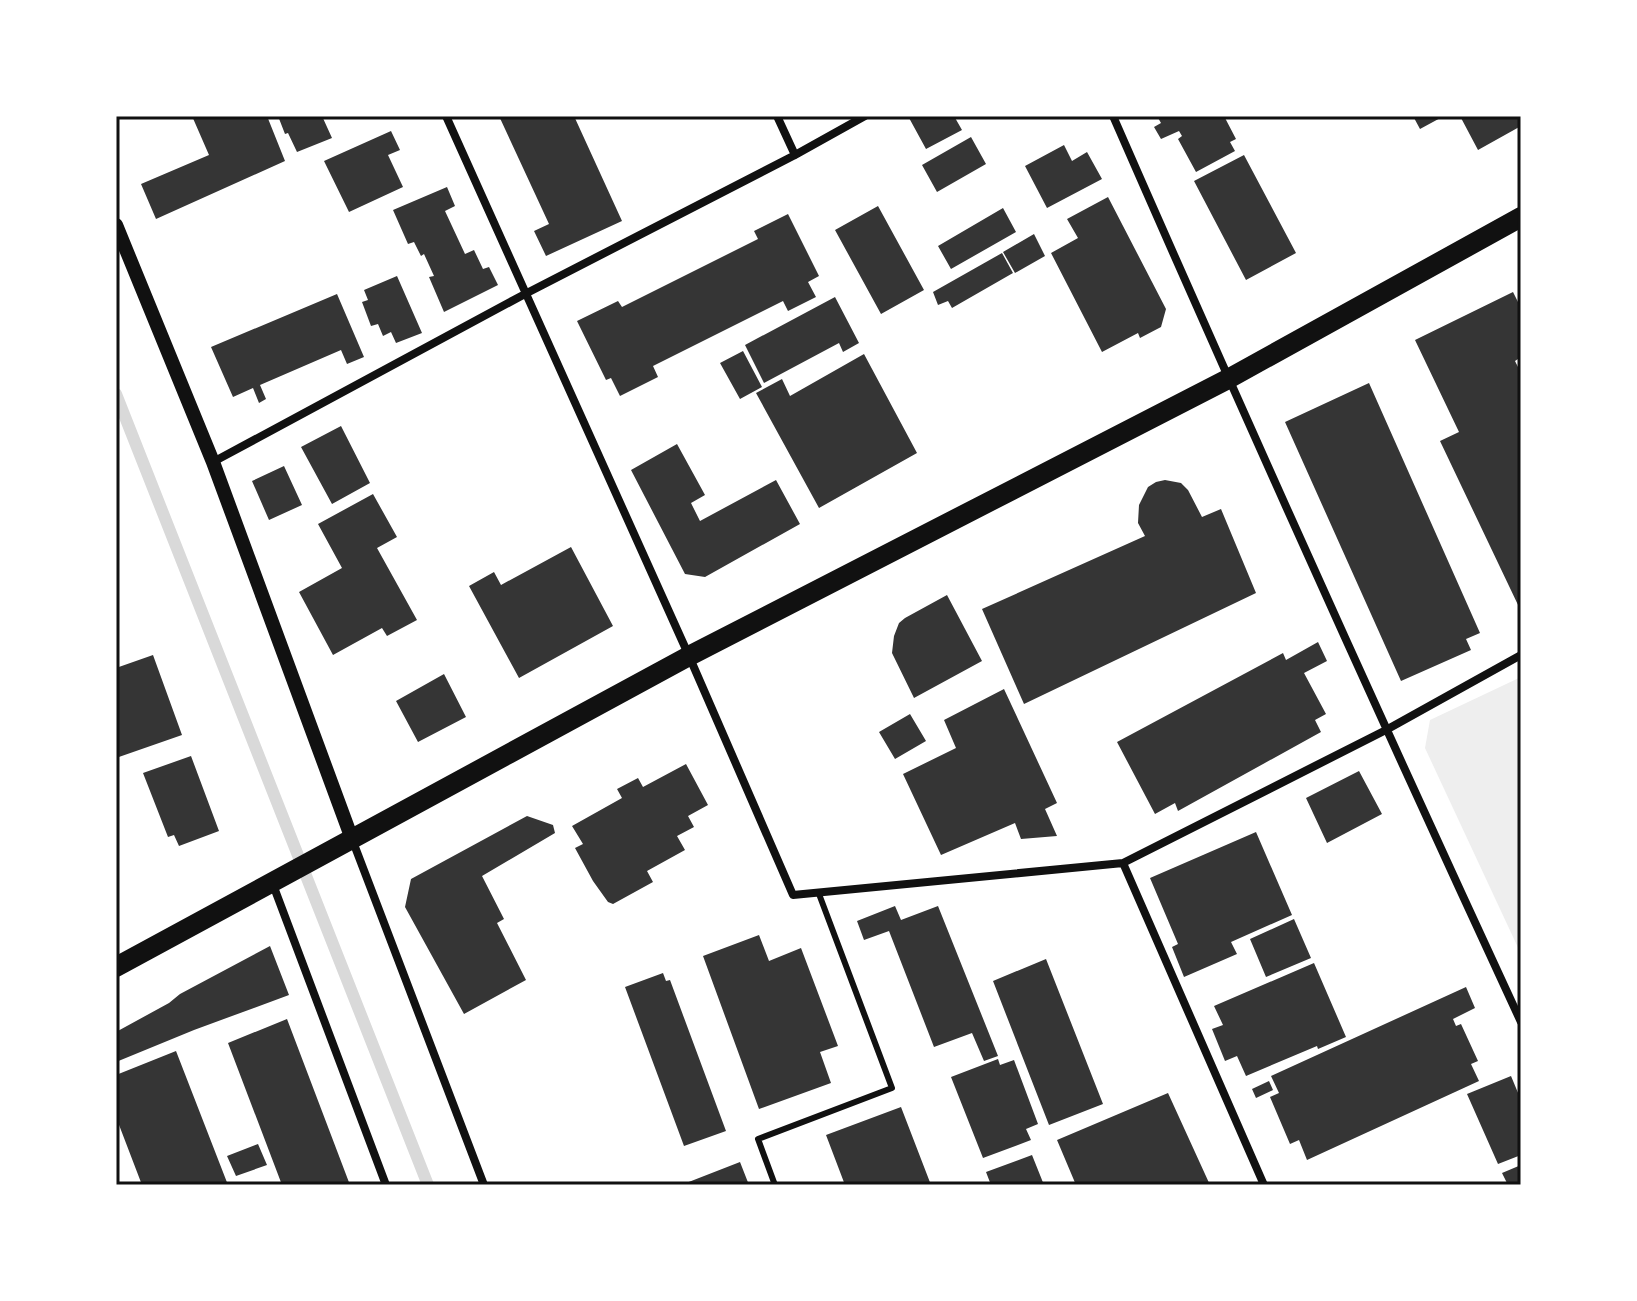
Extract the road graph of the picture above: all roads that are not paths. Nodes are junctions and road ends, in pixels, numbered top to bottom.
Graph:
1 (446, 116) edge
2 (777, 116) edge
3 (865, 116) edge
4 (1113, 116) edge
5 (795, 155) junction
6 (1521, 217) edge
7 (116, 225) edge
8 (525, 294) junction
9 (1228, 379) junction
10 (213, 462) junction
11 (1521, 655) edge
12 (689, 656) junction
13 (1386, 730) junction
14 (352, 839) junction
15 (1123, 863) junction
16 (272, 881) junction
17 (819, 894) junction
18 (116, 967) edge
19 (1521, 1022) edge
20 (386, 1185) edge
21 (484, 1185) edge
22 (775, 1185) edge
23 (1264, 1185) edge

1 - 8 street
2 - 5 street
3 - 5 street
4 - 9 street
5 - 8 street
6 - 9 main road
7 - 10 street
8 - 10 street
8 - 12 street
9 - 12 main road
9 - 13 street
10 - 14 street
11 - 13 street
12 - 14 main road
12 - 17 street
13 - 15 street
13 - 19 street
14 - 16 main road
14 - 21 street
15 - 17 street
15 - 23 street
16 - 18 main road
16 - 20 street
17 - 22 lane

